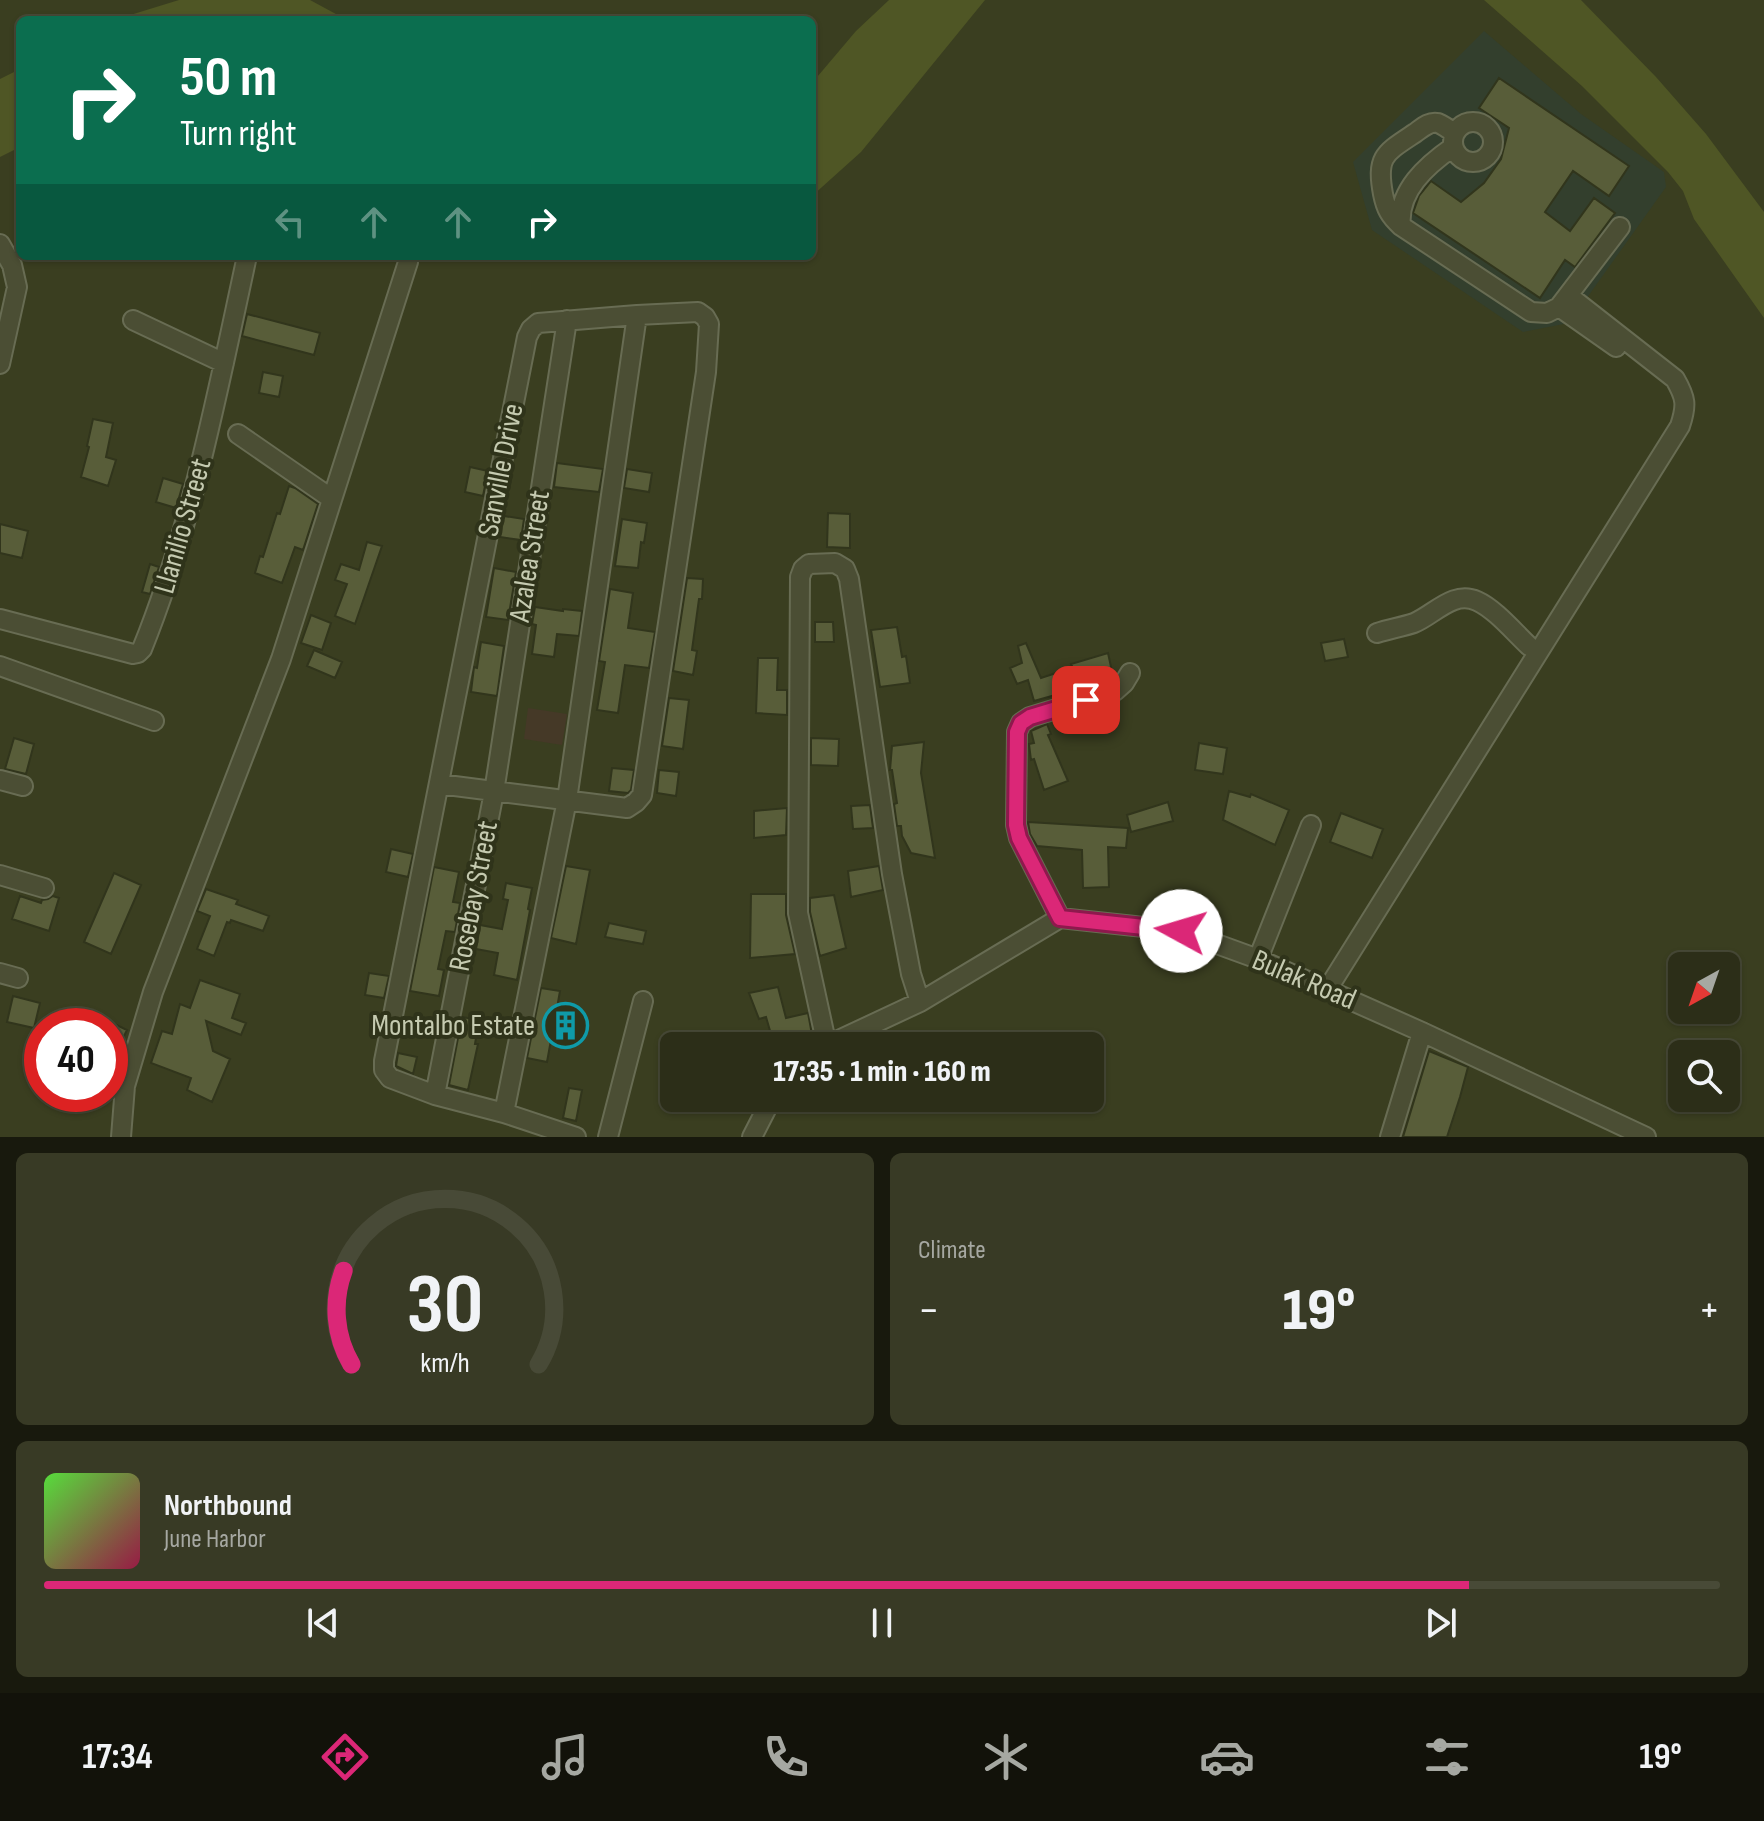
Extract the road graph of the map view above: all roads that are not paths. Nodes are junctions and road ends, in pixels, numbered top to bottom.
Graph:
1 (1401, 226) junction
2 (1620, 227) dead end
3 (0, 244) edge
4 (246, 260) edge
5 (408, 262) dead end
6 (1564, 301) junction
7 (637, 315) junction
8 (133, 320) dead end
9 (567, 320) junction
10 (224, 363) junction
11 (0, 364) edge
12 (238, 434) dead end
13 (332, 499) junction
14 (0, 619) edge
15 (1377, 633) dead end
16 (1529, 646) junction
17 (0, 666) edge
18 (1130, 673) dead end
19 (154, 721) dead end
20 (0, 780) edge
21 (439, 784) junction
22 (23, 786) dead end
23 (494, 792) junction
24 (567, 800) junction
25 (1311, 825) dead end
26 (0, 875) edge
27 (44, 888) dead end
28 (1060, 918) junction
29 (1258, 959) junction
30 (1323, 988) junction
31 (643, 1001) dead end
32 (920, 1002) junction
33 (823, 1032) edge
34 (856, 1032) edge
35 (1422, 1032) junction
36 (435, 1095) junction
37 (765, 1112) edge
38 (504, 1113) junction
39 (1642, 1136) edge
40 (121, 1137) edge
41 (576, 1137) edge
42 (608, 1137) edge
43 (752, 1137) edge
44 (1390, 1137) edge

1 - 1 street
1 - 6 street
2 - 6 street
3 - 11 street
4 - 10 street, Llanilio Street
5 - 13 street
6 - 16 street
6 - 30 street
7 - 9 street, Sanville Drive
7 - 24 street
7 - 24 street, Sanville Drive
8 - 10 street
9 - 21 street, Sanville Drive
9 - 23 street, Azalea Street
10 - 14 street, Llanilio Street
12 - 13 street
13 - 40 street
15 - 16 street
16 - 30 street
17 - 19 street
18 - 28 street
20 - 22 street
21 - 23 street
21 - 36 street, Sanville Drive
23 - 24 street
23 - 36 street, Rosebay Street
24 - 38 street
25 - 29 street
26 - 27 street
28 - 29 street, Bulak Road
28 - 32 street
29 - 30 street, Bulak Road
30 - 35 street, Bulak Road
31 - 42 street
32 - 33 street
32 - 34 street
35 - 39 street, Bulak Road
35 - 44 street
36 - 38 street, Sanville Drive
37 - 43 street
38 - 41 street, Sanville Drive

